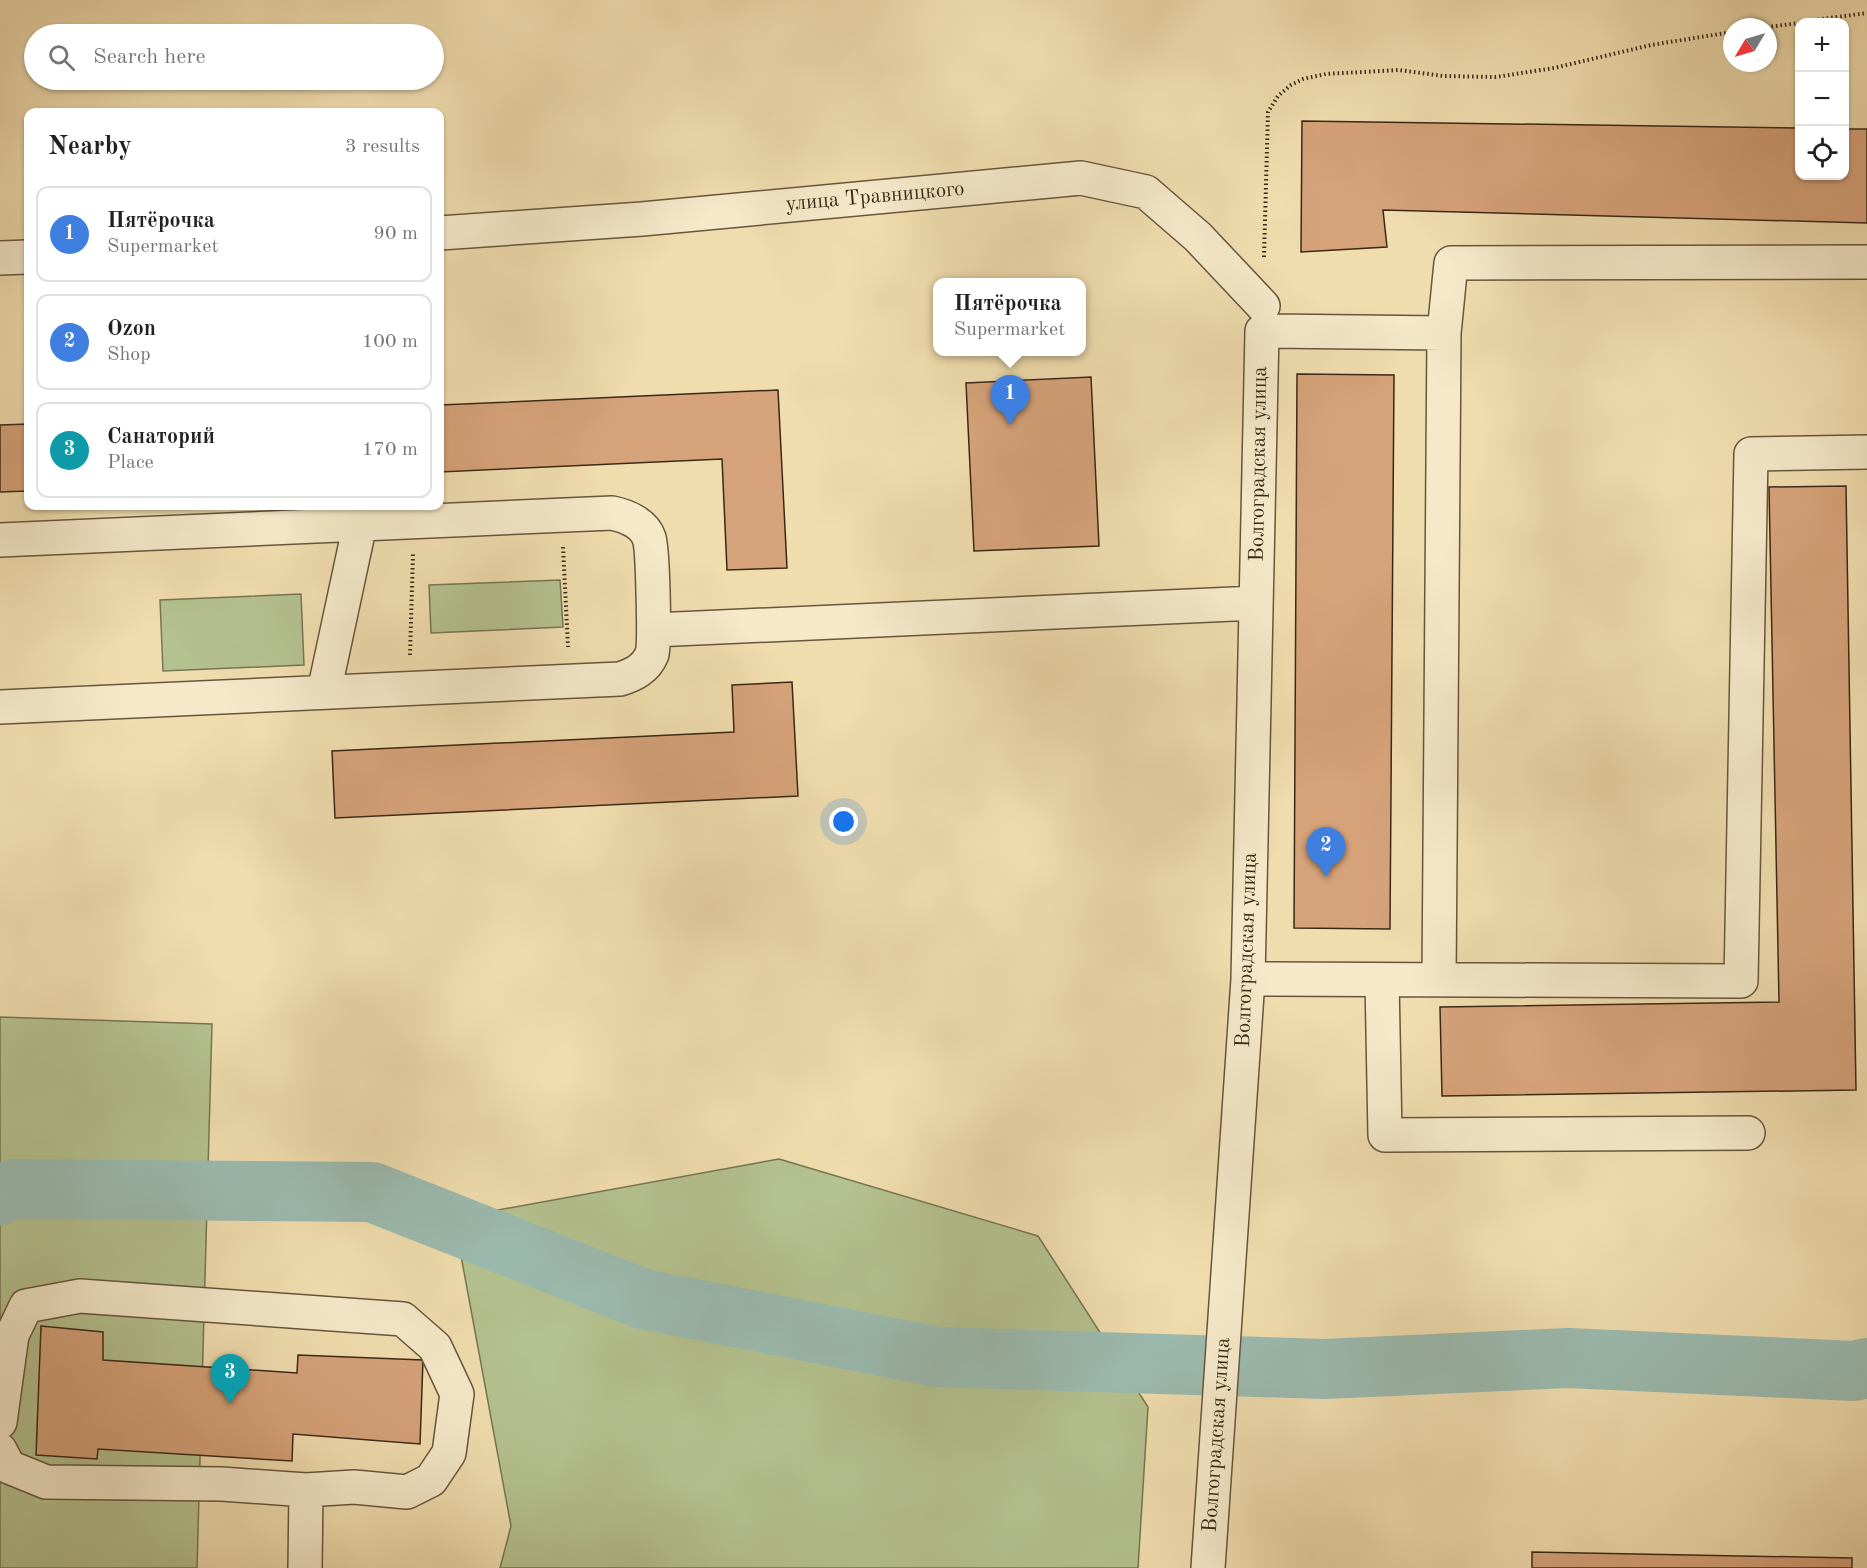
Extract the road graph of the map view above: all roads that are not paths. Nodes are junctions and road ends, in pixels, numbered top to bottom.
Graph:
1 (444, 233) edge
2 (24, 257) edge
3 (0, 258) edge
4 (1867, 262) edge
5 (1262, 319) junction
6 (1444, 333) junction
7 (1867, 452) edge
8 (360, 524) junction
9 (0, 540) edge
10 (1256, 603) junction
11 (654, 630) junction
12 (324, 692) junction
13 (0, 707) edge
14 (1248, 979) junction
15 (1382, 980) junction
16 (1439, 980) junction
17 (1748, 1133) dead end
18 (0, 1422) edge
19 (0, 1450) edge
20 (306, 1490) junction
21 (305, 1568) edge
22 (1208, 1568) edge

1 - 5 street, улица Травницкого
2 - 3 street
4 - 6 street
5 - 6 street
5 - 10 street, Волгоградская улица
6 - 16 street
7 - 16 street
8 - 9 street
8 - 11 street
8 - 12 street
10 - 11 street
10 - 14 street, Волгоградская улица
11 - 12 street
12 - 13 street
14 - 15 street
14 - 22 street, Волгоградская улица
15 - 16 street
15 - 17 street
18 - 20 street
19 - 20 street
20 - 21 street

